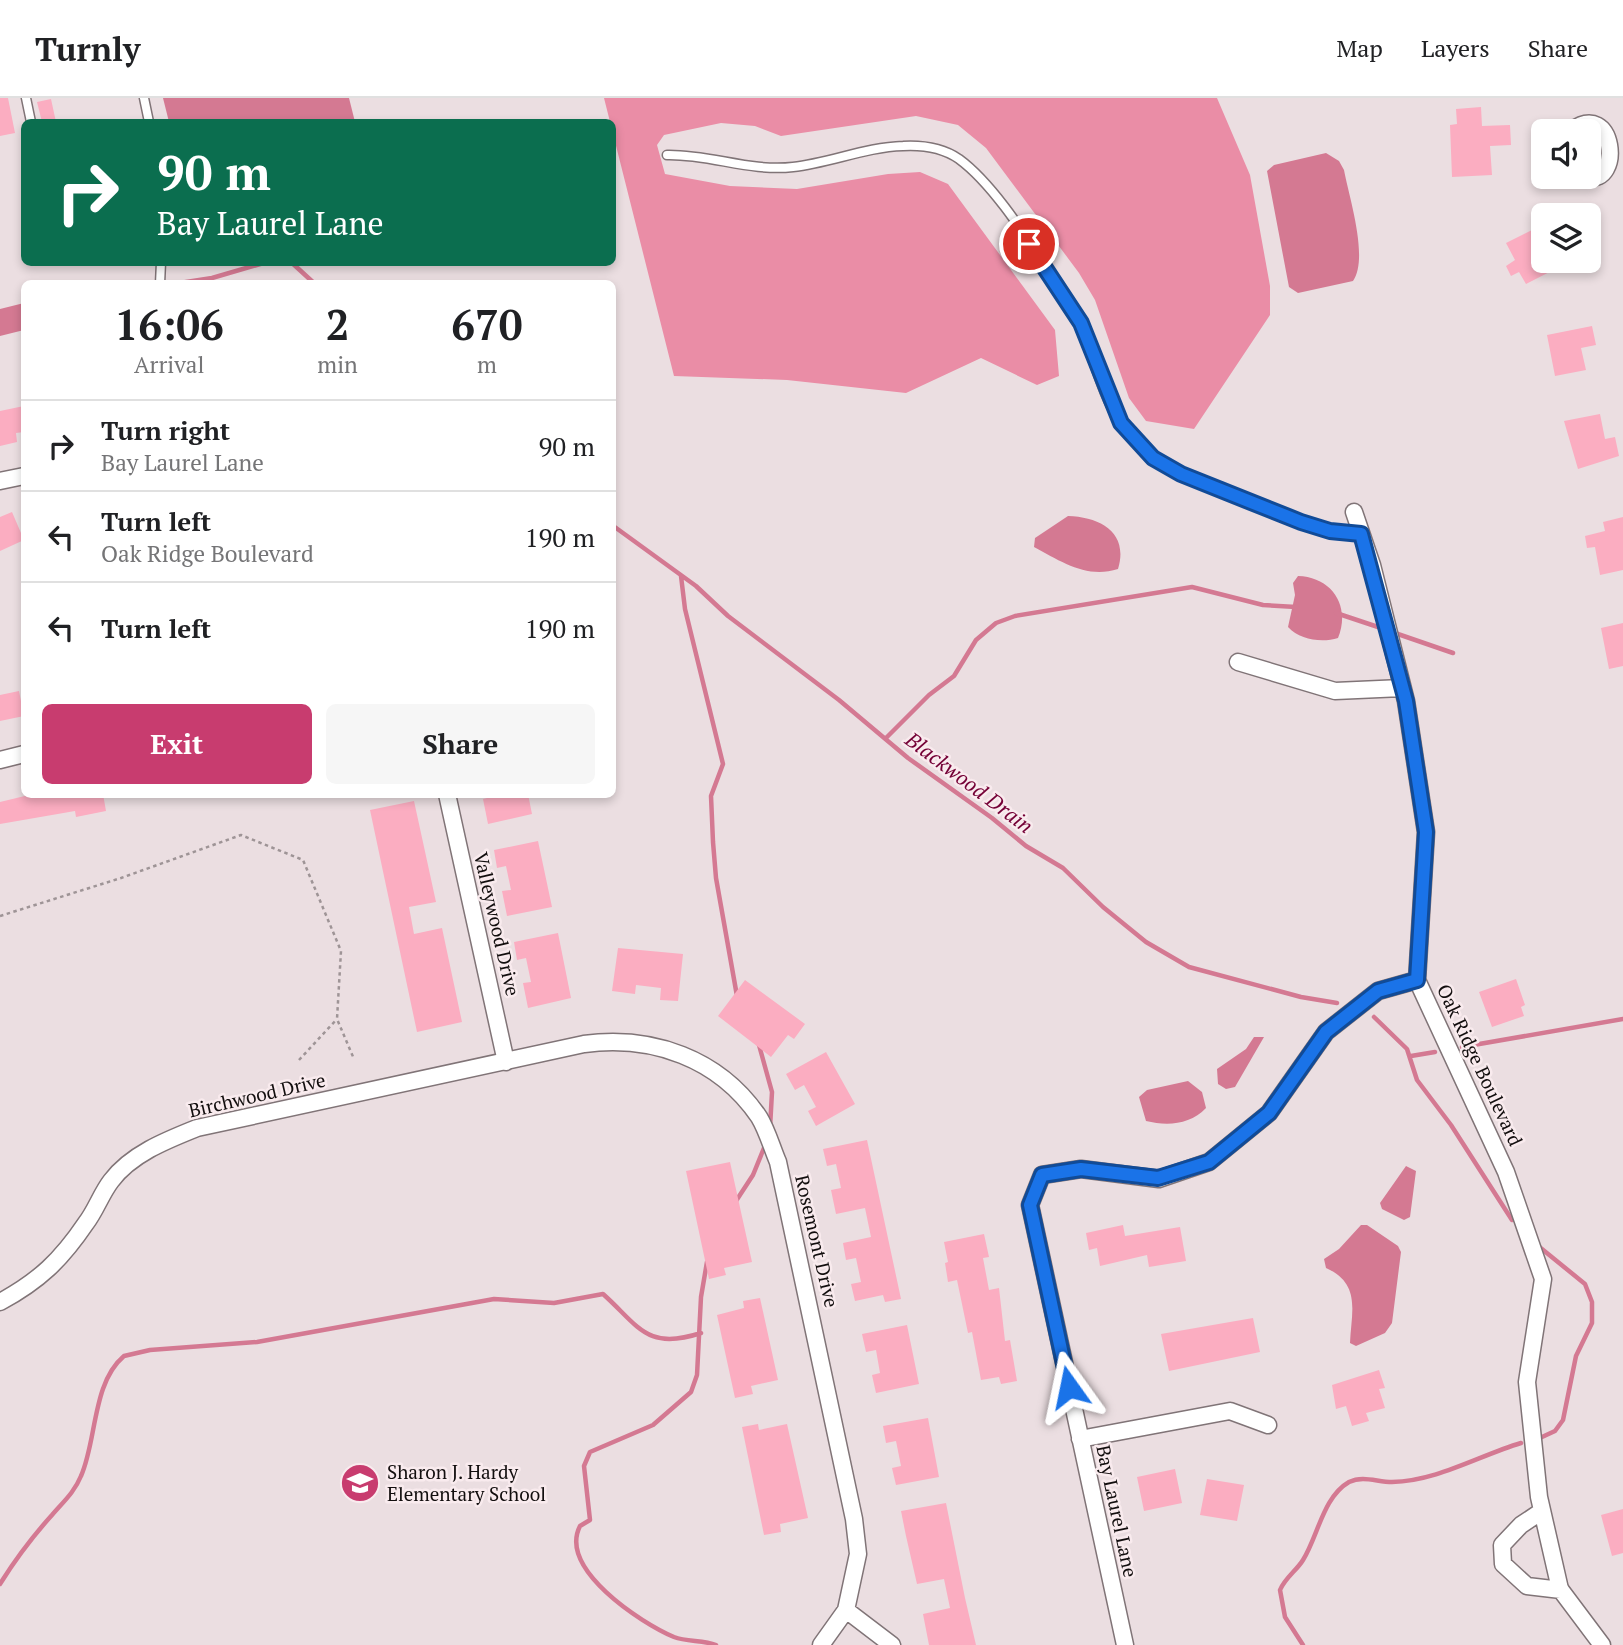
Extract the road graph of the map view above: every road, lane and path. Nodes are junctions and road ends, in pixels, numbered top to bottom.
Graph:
1 (26, 98) edge
2 (144, 98) edge
3 (30, 119) edge
4 (146, 119) edge
5 (1601, 123) edge
6 (667, 155) dead end
7 (1619, 169) edge
8 (1601, 177) edge
9 (21, 477) edge
10 (0, 481) edge
11 (1354, 512) dead end
12 (1361, 534) junction
13 (1238, 662) dead end
14 (1402, 688) junction
15 (21, 755) edge
16 (0, 760) edge
17 (448, 798) edge
18 (0, 916) edge
19 (1417, 980) junction
20 (337, 1020) junction
21 (354, 1059) dead end
22 (299, 1060) dead end
23 (506, 1062) junction
24 (0, 1301) edge
25 (1268, 1425) dead end
26 (1080, 1439) junction
27 (1542, 1511) junction
28 (1561, 1590) junction
29 (846, 1610) junction
30 (821, 1645) edge
31 (892, 1645) edge
32 (1125, 1645) edge
33 (1602, 1645) edge

1 - 3 lane
2 - 4 lane
5 - 7 street
6 - 12 lane
7 - 8 street
9 - 10 street
11 - 12 street, Oak Ridge Boulevard
12 - 14 street, Oak Ridge Boulevard
13 - 14 street
14 - 19 street, Oak Ridge Boulevard
15 - 16 street
17 - 23 street, Valleywood Drive
18 - 20 path
19 - 26 street, Bay Laurel Lane
19 - 27 street, Oak Ridge Boulevard
20 - 21 path
20 - 22 path
23 - 24 street, Birchwood Drive
23 - 29 street, Rosemont Drive
25 - 26 street
26 - 32 street, Bay Laurel Lane
27 - 28 street, Oak Ridge Boulevard
27 - 28 street
28 - 33 street, Oak Ridge Boulevard
29 - 30 street, Rosemont Drive
29 - 31 street

